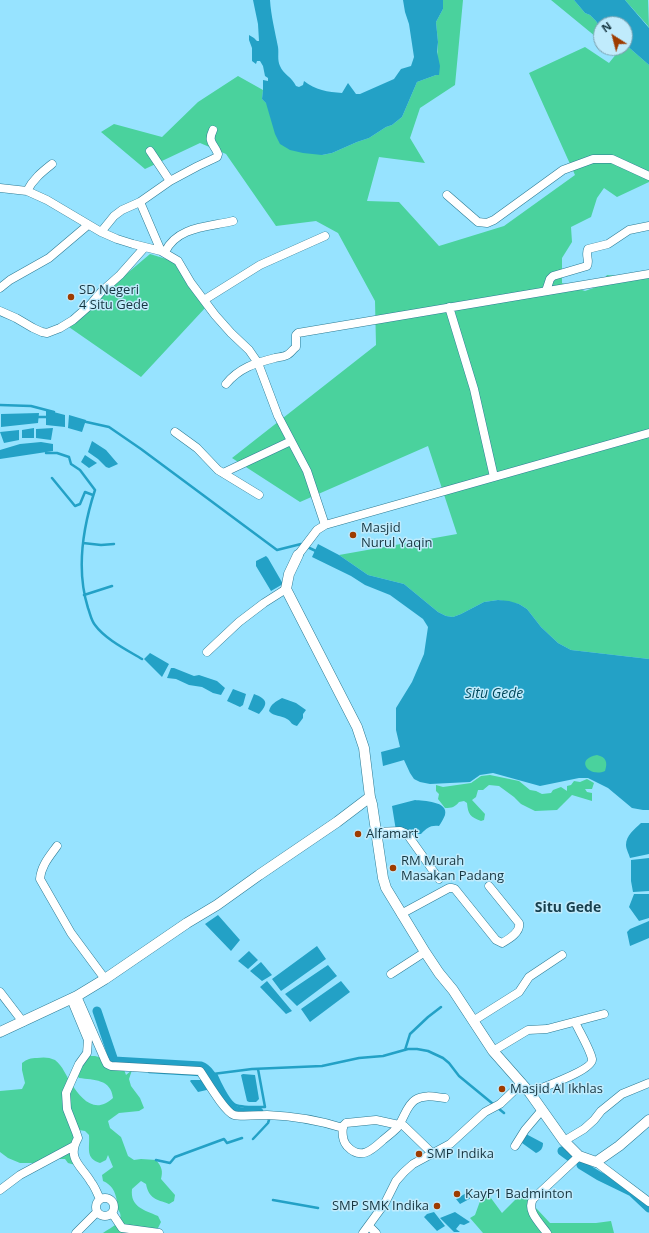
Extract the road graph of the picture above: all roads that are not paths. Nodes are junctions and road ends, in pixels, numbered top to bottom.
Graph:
1 (213, 130) dead end
2 (150, 151) dead end
3 (52, 164) dead end
4 (649, 176) edge
5 (170, 181) junction
6 (0, 188) edge
7 (27, 191) junction
8 (447, 195) dead end
9 (140, 202) junction
10 (233, 221) dead end
11 (88, 225) junction
12 (649, 226) edge
13 (101, 232) junction
14 (325, 236) dead end
15 (144, 248) junction
16 (163, 251) junction
17 (649, 274) edge
18 (0, 288) edge
19 (546, 291) junction
20 (204, 300) junction
21 (449, 307) junction
22 (0, 311) edge
23 (258, 363) junction
24 (226, 384) dead end
25 (175, 432) dead end
26 (649, 433) edge
27 (291, 441) junction
28 (223, 473) junction
29 (494, 477) junction
30 (259, 495) dead end
31 (325, 525) junction
32 (298, 555) joint
33 (286, 589) junction
34 (207, 652) dead end
35 (370, 797) junction
36 (376, 832) junction
37 (57, 846) dead end
38 (439, 879) dead end
39 (489, 886) dead end
40 (402, 914) junction
41 (425, 952) junction
42 (562, 955) dead end
43 (391, 974) dead end
44 (105, 979) junction
45 (0, 992) edge
46 (74, 998) junction
47 (604, 1014) dead end
48 (23, 1022) junction
49 (473, 1022) junction
50 (574, 1022) junction
51 (0, 1032) edge
52 (493, 1051) junction
53 (522, 1083) junction
54 (649, 1083) edge
55 (530, 1093) junction
56 (445, 1098) dead end
57 (542, 1110) junction
58 (649, 1120) edge
59 (401, 1126) junction
60 (343, 1128) junction
61 (564, 1141) junction
62 (74, 1146) junction
63 (515, 1146) dead end
64 (433, 1154) junction
65 (579, 1156) junction
66 (596, 1162) junction
67 (0, 1190) edge
68 (100, 1199) junction
69 (649, 1202) edge
70 (97, 1212) junction
71 (112, 1214) junction
72 (369, 1226) junction
73 (76, 1233) edge
74 (159, 1233) edge
75 (363, 1233) edge
76 (376, 1233) edge
77 (547, 1233) edge

1 - 5 street
2 - 5 street
3 - 7 street
4 - 8 street
5 - 9 street
6 - 7 street
7 - 11 street
9 - 13 street
9 - 16 street
10 - 16 street
11 - 13 street
11 - 18 street
12 - 19 street
13 - 15 street
14 - 20 street
15 - 16 street
15 - 22 street
16 - 20 street
17 - 19 street
19 - 21 street
20 - 23 street
21 - 23 street
21 - 29 street
23 - 24 street
23 - 27 street
25 - 28 street
26 - 29 street
27 - 28 street
27 - 31 street
28 - 30 street
29 - 31 street
31 - 32 street
32 - 33 street
33 - 34 street
33 - 35 street
35 - 36 street
35 - 44 street
36 - 38 street
36 - 40 street
37 - 44 street
39 - 40 street
40 - 41 street
41 - 43 street
41 - 49 street
42 - 49 street
44 - 46 street
45 - 48 street
46 - 48 street
46 - 60 street
46 - 62 street
47 - 50 street
48 - 51 street
49 - 52 street
50 - 52 street
50 - 55 street
52 - 53 street
53 - 55 street
53 - 64 street
54 - 61 street
55 - 57 street
56 - 59 street
57 - 61 street
57 - 63 street
58 - 66 street
59 - 60 street
59 - 60 street
59 - 64 street
61 - 65 street
62 - 67 street
62 - 68 street
64 - 72 street
65 - 66 street
65 - 77 street
66 - 69 street
68 - 70 street
68 - 71 street
70 - 71 street
70 - 73 street
71 - 74 street
72 - 75 street
72 - 76 street

